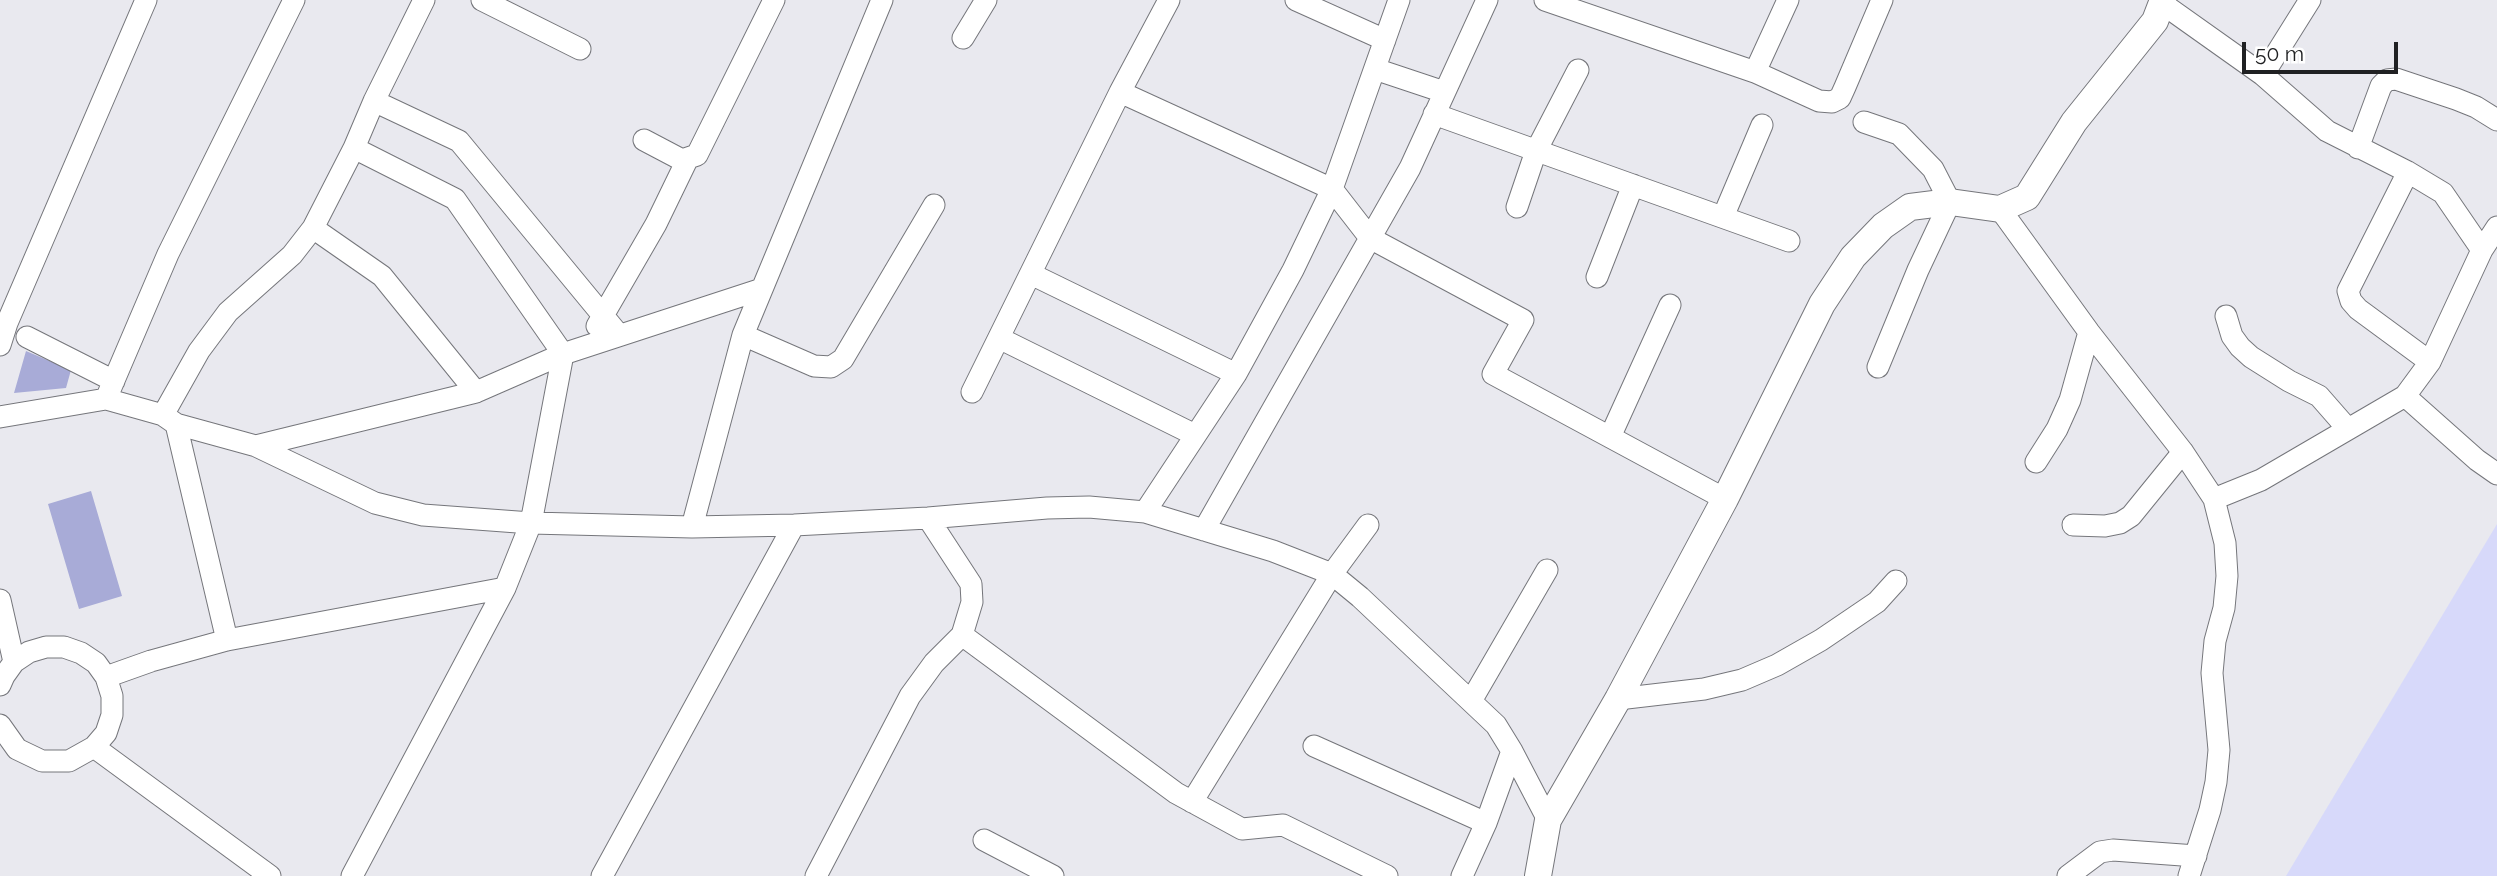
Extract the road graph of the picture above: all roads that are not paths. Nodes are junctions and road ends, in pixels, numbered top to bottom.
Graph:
1 (146, 0) edge
2 (294, 0) edge
3 (424, 0) edge
4 (482, 0) edge
5 (774, 0) edge
6 (882, 0) edge
7 (986, 0) edge
8 (1169, 0) edge
9 (1296, 0) edge
10 (1399, 0) edge
11 (1487, 0) edge
12 (1545, 0) edge
13 (1788, 0) edge
14 (1882, 0) edge
15 (2310, 0) edge
16 (2163, 2) edge
17 (963, 38) dead end
18 (1385, 40) junction
19 (580, 49) dead end
20 (1375, 69) junction
21 (1578, 70) dead end
22 (1755, 72) junction
23 (2263, 75) junction
24 (1120, 92) junction
25 (1444, 92) junction
26 (374, 101) junction
27 (1434, 114) junction
28 (2497, 120) edge
29 (1864, 122) dead end
30 (1762, 125) dead end
31 (644, 140) dead end
32 (354, 148) junction
33 (2358, 148) junction
34 (1536, 150) junction
35 (688, 159) junction
36 (2408, 172) junction
37 (1633, 185) junction
38 (1332, 189) junction
39 (1950, 202) junction
40 (934, 205) dead end
41 (1517, 207) dead end
42 (2000, 209) junction
43 (1723, 217) junction
44 (2497, 227) edge
45 (313, 228) junction
46 (1370, 238) junction
47 (1789, 241) dead end
48 (2482, 250) junction
49 (1031, 274) junction
50 (1597, 277) dead end
51 (762, 289) junction
52 (1670, 305) dead end
53 (603, 315) junction
54 (2227, 316) dead end
55 (4, 321) edge
56 (2089, 332) junction
57 (619, 335) junction
58 (743, 335) junction
59 (27, 337) dead end
60 (999, 338) junction
61 (0, 345) edge
62 (587, 346) junction
63 (563, 354) junction
64 (2430, 362) junction
65 (1878, 367) dead end
66 (1236, 374) junction
67 (110, 390) junction
68 (476, 392) junction
69 (972, 392) dead end
70 (2405, 396) junction
71 (0, 417) edge
72 (169, 420) junction
73 (2347, 428) junction
74 (1195, 435) junction
75 (1610, 437) junction
76 (256, 446) junction
77 (2183, 452) junction
78 (2036, 462) dead end
79 (2497, 474) edge
80 (1725, 499) junction
81 (2214, 499) junction
82 (1145, 512) junction
83 (928, 519) junction
84 (531, 523) junction
85 (794, 525) junction
86 (1368, 525) dead end
87 (2073, 525) dead end
88 (692, 527) junction
89 (1204, 530) junction
90 (1547, 570) dead end
91 (1332, 574) junction
92 (1896, 581) dead end
93 (505, 588) junction
94 (0, 600) edge
95 (962, 635) junction
96 (227, 640) junction
97 (15, 662) junction
98 (106, 677) junction
99 (0, 685) edge
100 (1618, 699) junction
101 (1471, 701) junction
102 (0, 727) edge
103 (1314, 746) dead end
104 (94, 747) junction
105 (1512, 751) junction
106 (1192, 802) junction
107 (1548, 820) junction
108 (1486, 823) junction
109 (984, 840) dead end
110 (2192, 866) edge
111 (270, 876) edge
112 (352, 876) edge
113 (602, 876) edge
114 (816, 876) edge
115 (1053, 876) edge
116 (1387, 876) edge
117 (1462, 876) edge
118 (1538, 876) edge
119 (2068, 876) edge

1 - 55 street
2 - 67 street
3 - 26 street
4 - 19 street
5 - 35 street
6 - 51 street
7 - 17 street
8 - 24 street
9 - 18 street
10 - 18 street
11 - 25 street
12 - 22 street
13 - 22 street
14 - 22 street
15 - 23 street
16 - 23 street
16 - 42 street
18 - 20 street
20 - 25 street
20 - 38 street
21 - 34 street
23 - 33 street
24 - 38 street
24 - 49 street
25 - 27 street
26 - 32 street
26 - 53 street
27 - 34 street
27 - 46 street
28 - 33 street
29 - 39 street
30 - 43 street
31 - 35 street
32 - 45 street
32 - 63 street
33 - 36 street
34 - 37 street
34 - 41 street
35 - 53 street
36 - 48 street
36 - 64 street
37 - 43 street
37 - 50 street
38 - 46 street
38 - 66 street
39 - 42 street
39 - 65 street
39 - 80 street
40 - 58 street
42 - 56 street
43 - 47 street
44 - 48 street
45 - 68 street
45 - 72 street
46 - 75 street
46 - 89 street
48 - 64 street
49 - 60 street
49 - 66 street
51 - 57 street
51 - 58 street
52 - 75 street
53 - 57 street
53 - 62 street
54 - 73 street
55 - 61 street
56 - 77 street
56 - 78 street
57 - 62 street
58 - 88 street
59 - 67 street
60 - 69 street
60 - 74 street
62 - 63 street
63 - 68 street
63 - 84 street
64 - 70 street
66 - 74 street
67 - 71 street
67 - 72 street
68 - 76 street
70 - 73 street
70 - 79 street
72 - 76 street
72 - 96 street
73 - 81 street
74 - 82 street
75 - 80 street
76 - 84 street
77 - 81 street
77 - 87 street
80 - 100 street
81 - 110 street
82 - 83 street
82 - 89 street
83 - 85 street
83 - 95 street
84 - 88 street
84 - 93 street
85 - 88 street
85 - 113 street
86 - 91 street
89 - 91 street
90 - 101 street
91 - 101 street
91 - 106 street
92 - 100 street
93 - 96 street
93 - 112 street
94 - 97 street
95 - 106 street
95 - 114 street
96 - 98 street
97 - 98 street
97 - 99 street
98 - 104 street
100 - 107 street
101 - 105 street
102 - 104 street
103 - 108 street
104 - 111 street
105 - 107 street
105 - 108 street
106 - 116 street
107 - 118 street
108 - 117 street
109 - 115 street
110 - 119 street

